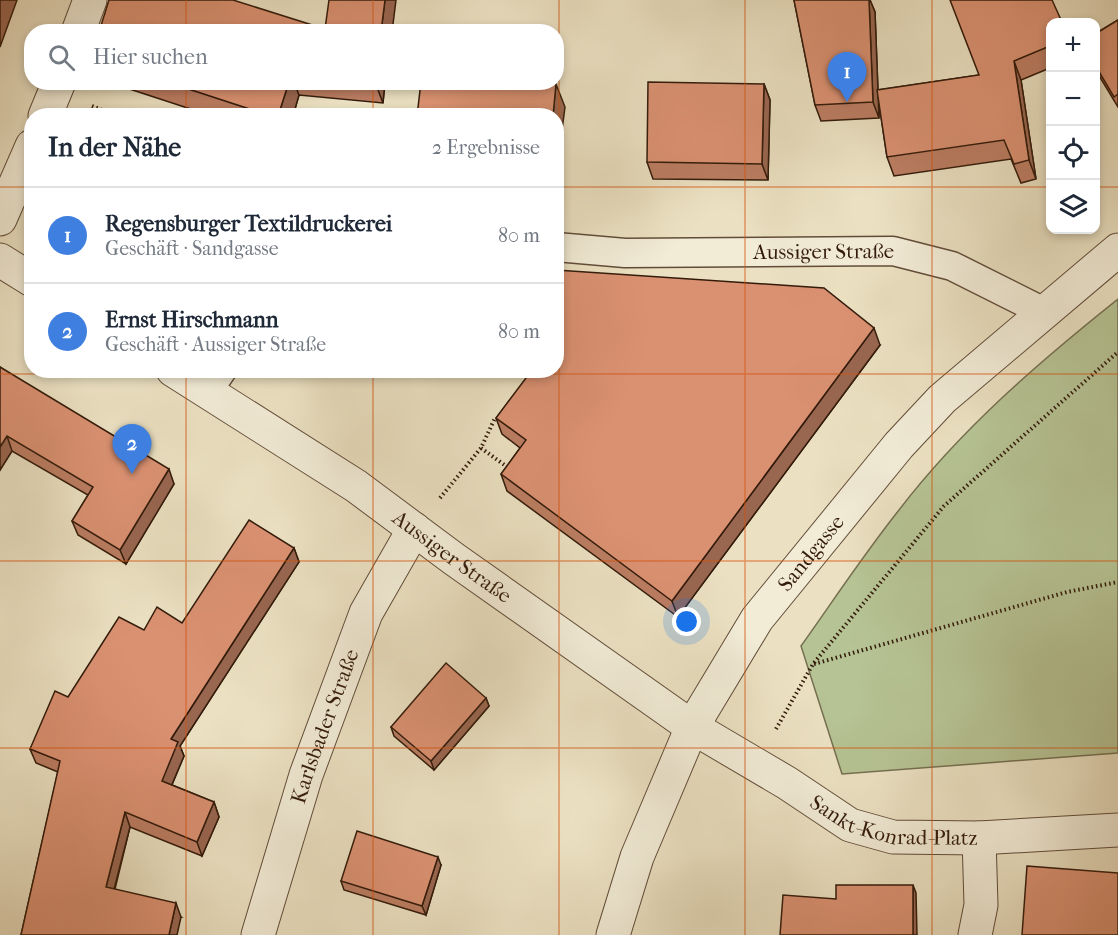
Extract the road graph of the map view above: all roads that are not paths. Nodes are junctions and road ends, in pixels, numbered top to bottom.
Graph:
1 (90, 0) edge
2 (81, 24) edge
3 (56, 90) edge
4 (48, 108) edge
5 (24, 164) edge
6 (0, 219) edge
7 (564, 249) edge
8 (1118, 250) edge
9 (0, 260) edge
10 (24, 275) edge
11 (1044, 312) junction
12 (215, 381) edge
13 (414, 529) junction
14 (692, 727) junction
15 (1118, 830) edge
16 (979, 837) junction
17 (258, 935) edge
18 (613, 935) edge
19 (975, 935) edge

1 - 2 street
3 - 4 street
5 - 6 street
7 - 11 lane, Aussiger Straße
8 - 11 street, Sandgasse
9 - 10 street
11 - 14 street, Sandgasse
12 - 13 street, Aussiger Straße
13 - 14 street, Aussiger Straße
13 - 17 street, Karlsbader Straße
14 - 16 street, Sankt-Konrad-Platz
14 - 18 street, Sandgasse
15 - 16 street, Sankt-Konrad-Platz
16 - 19 street

